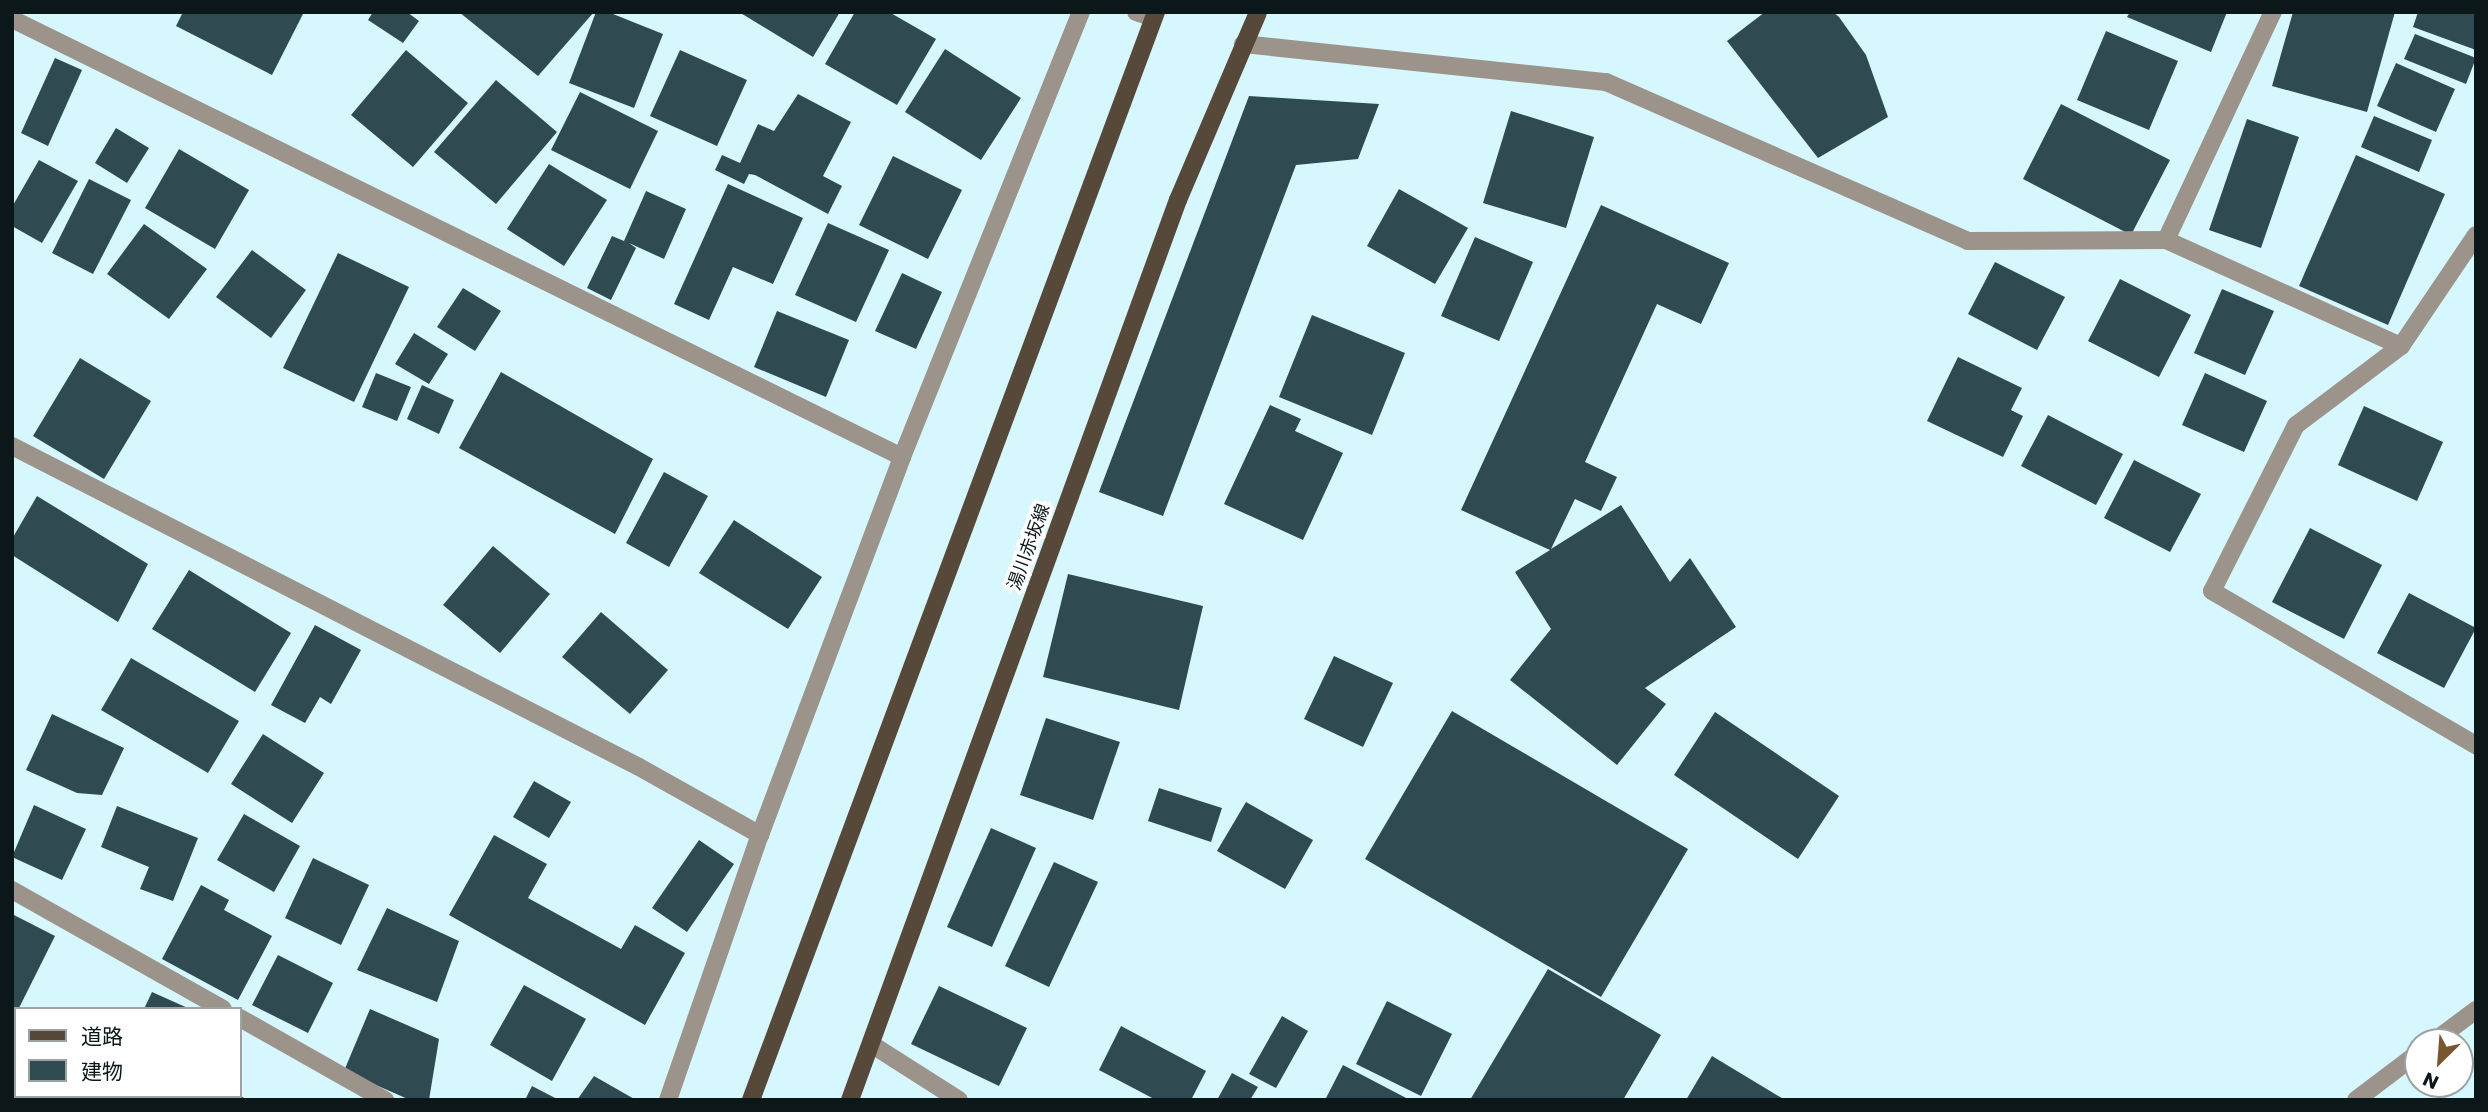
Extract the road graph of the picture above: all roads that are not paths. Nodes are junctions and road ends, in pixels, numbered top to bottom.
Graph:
1 (1081, 12) edge
2 (1258, 12) edge
3 (2273, 12) edge
4 (1148, 14) edge
5 (12, 19) edge
6 (1243, 44) junction
7 (2476, 235) edge
8 (2166, 240) junction
9 (2401, 346) junction
10 (12, 446) edge
11 (902, 457) junction
12 (2476, 745) edge
13 (760, 835) junction
14 (12, 890) edge
15 (219, 1007) edge
16 (2476, 1010) edge
17 (242, 1019) edge
18 (2452, 1028) edge
19 (871, 1044) junction
20 (2404, 1064) edge
21 (385, 1100) edge
22 (668, 1100) edge
23 (751, 1100) edge
24 (850, 1100) edge
25 (959, 1100) edge
26 (2356, 1100) edge

1 - 11 street
2 - 6 main road, 湯川赤坂線
3 - 8 street
4 - 23 main road
5 - 11 street
6 - 8 street
6 - 19 main road, 湯川赤坂線
7 - 9 street
8 - 9 street
9 - 12 street
10 - 13 street
11 - 13 street
13 - 22 street
14 - 15 street
16 - 18 street
17 - 21 street
19 - 24 main road, 湯川赤坂線
19 - 25 street
20 - 26 street

